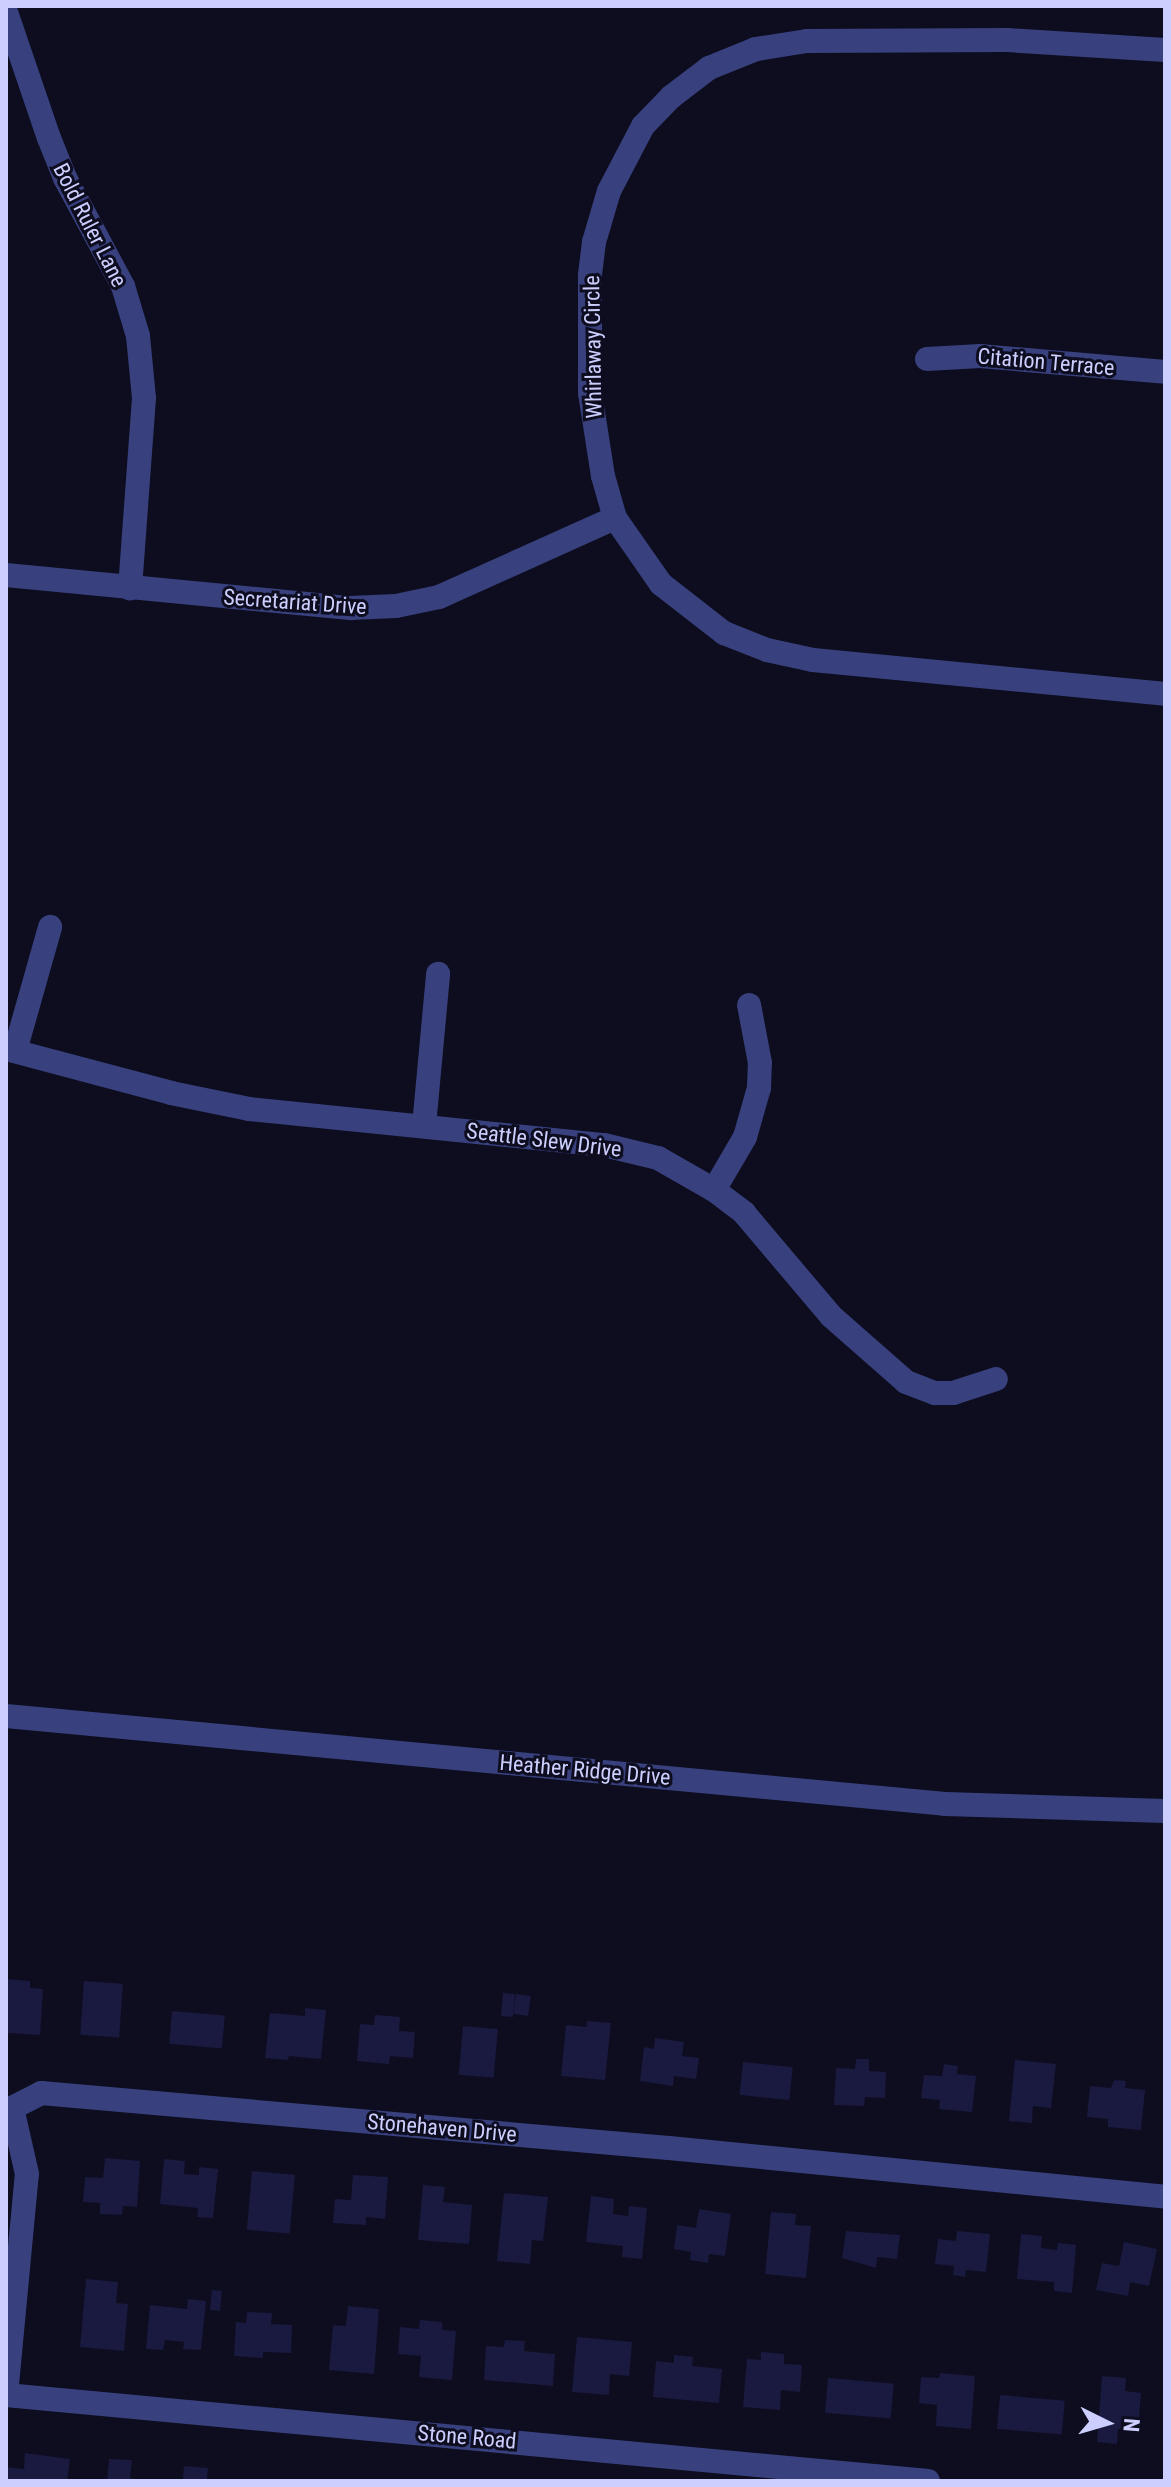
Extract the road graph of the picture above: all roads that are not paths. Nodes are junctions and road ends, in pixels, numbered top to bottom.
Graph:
1 (6, 12) edge
2 (1165, 50) edge
3 (927, 359) dead end
4 (1165, 372) edge
5 (615, 518) junction
6 (6, 575) edge
7 (130, 588) junction
8 (1165, 694) edge
9 (50, 927) dead end
10 (438, 974) dead end
11 (749, 1005) dead end
12 (10, 1050) edge
13 (424, 1126) junction
14 (714, 1190) junction
15 (996, 1379) dead end
16 (6, 1716) edge
17 (1165, 1811) edge
18 (1165, 2197) edge
19 (6, 2395) edge
20 (928, 2481) edge

1 - 7 street, Bold Ruler Lane
2 - 5 street, Whirlaway Circle
3 - 4 street, Citation Terrace
5 - 7 street, Secretariat Drive
5 - 8 street, Whirlaway Circle
6 - 7 street, Secretariat Drive
9 - 12 street
10 - 13 street
11 - 14 street
12 - 13 street, Seattle Slew Drive
13 - 14 street, Seattle Slew Drive
14 - 15 street, Seattle Slew Drive
16 - 17 street, Heather Ridge Drive
18 - 19 street, Stonehaven Drive
19 - 20 street, Stone Road

